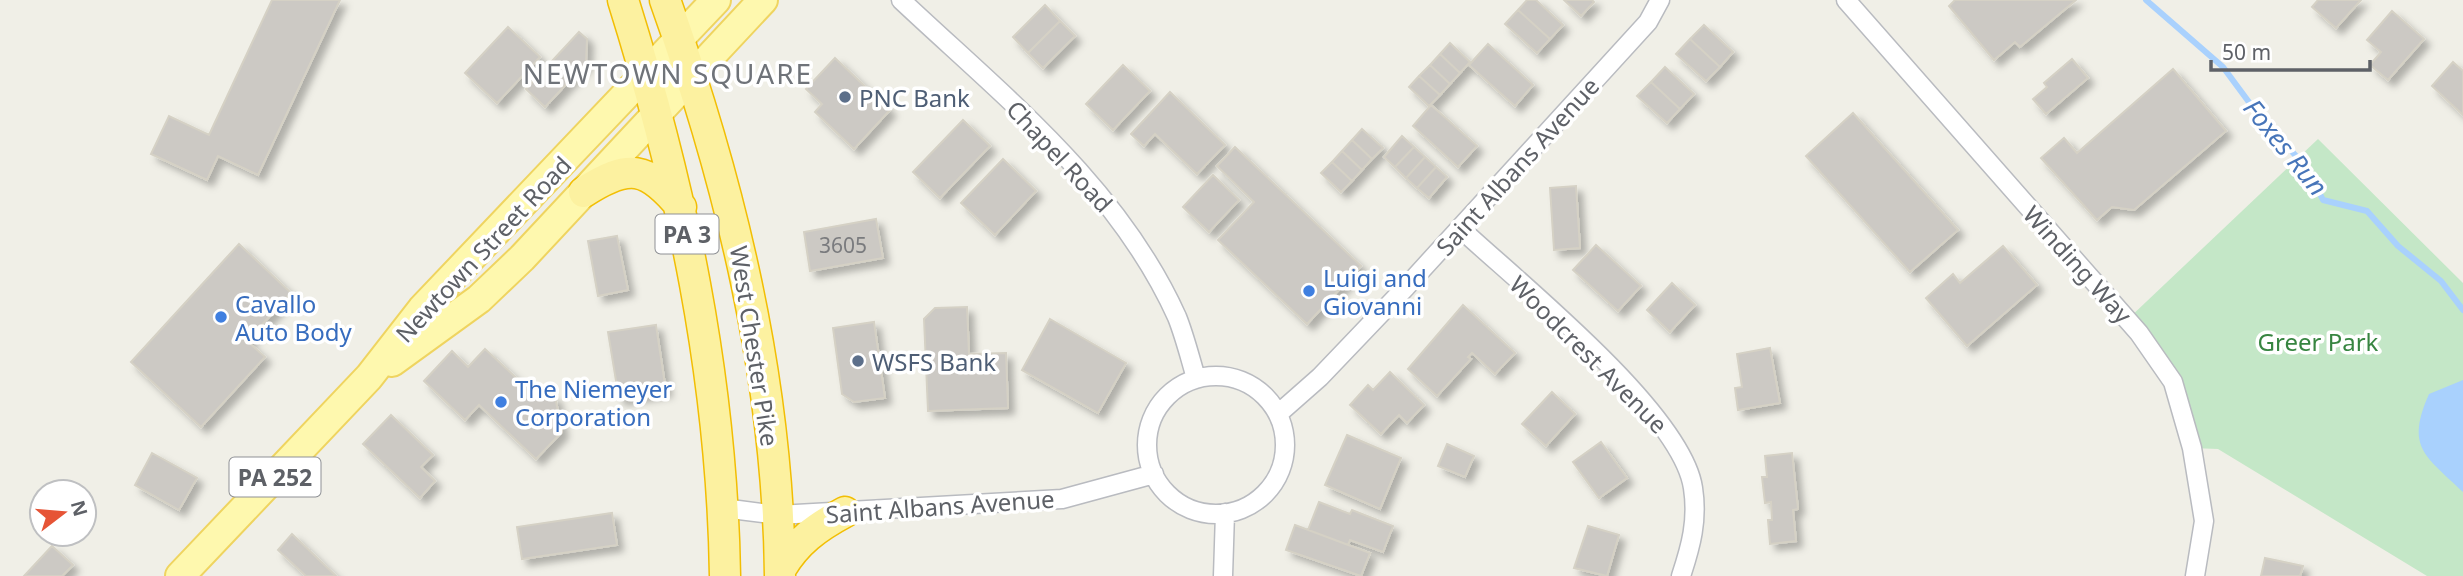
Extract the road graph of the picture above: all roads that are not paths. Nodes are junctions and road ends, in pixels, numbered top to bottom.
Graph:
1 (623, 0) edge
2 (665, 0) edge
3 (716, 0) edge
4 (763, 0) edge
5 (901, 0) edge
6 (1660, 0) edge
7 (1846, 0) edge
8 (679, 39) junction
9 (646, 73) junction
10 (692, 77) junction
11 (658, 113) junction
12 (584, 192) junction
13 (681, 208) junction
14 (1461, 229) junction
15 (369, 377) junction
16 (1196, 378) junction
17 (1278, 414) junction
18 (1154, 474) junction
19 (723, 508) junction
20 (845, 512) junction
21 (1225, 513) junction
22 (778, 515) junction
23 (780, 573) edge
24 (180, 576) edge
25 (725, 576) edge
26 (1223, 576) edge
27 (1681, 576) edge
28 (2195, 576) edge

1 - 9 highway, West Chester Pike / PA 3
2 - 8 highway, West Chester Pike / PA 3
3 - 8 main road, Newtown Street Road / PA 252
4 - 10 main road, Newtown Street Road / PA 252
5 - 16 street, Chapel Road
6 - 14 street, Saint Albans Avenue
7 - 28 street, Winding Way
8 - 9 main road, Newtown Street Road / PA 252
8 - 10 highway, West Chester Pike / PA 3
9 - 11 highway, West Chester Pike / PA 3
9 - 15 main road, Newtown Street Road / PA 252
10 - 11 main road, Newtown Street Road / PA 252
10 - 22 highway, West Chester Pike / PA 3
11 - 12 main road, Newtown Street Road / PA 252
11 - 13 highway, West Chester Pike / PA 3
12 - 13 highway
12 - 15 main road, Newtown Street Road / PA 252
13 - 19 highway, West Chester Pike / PA 3
14 - 17 street, Saint Albans Avenue
14 - 27 street, Woodcrest Avenue
15 - 24 main road, PA 252
16 - 17 street
16 - 18 street
17 - 21 street
18 - 20 street, Saint Albans Avenue
18 - 21 street
19 - 22 street, Saint Albans Avenue
19 - 25 highway, West Chester Pike / PA 3
20 - 22 street, Saint Albans Avenue
20 - 23 highway
21 - 26 street
22 - 23 highway, West Chester Pike / PA 3

